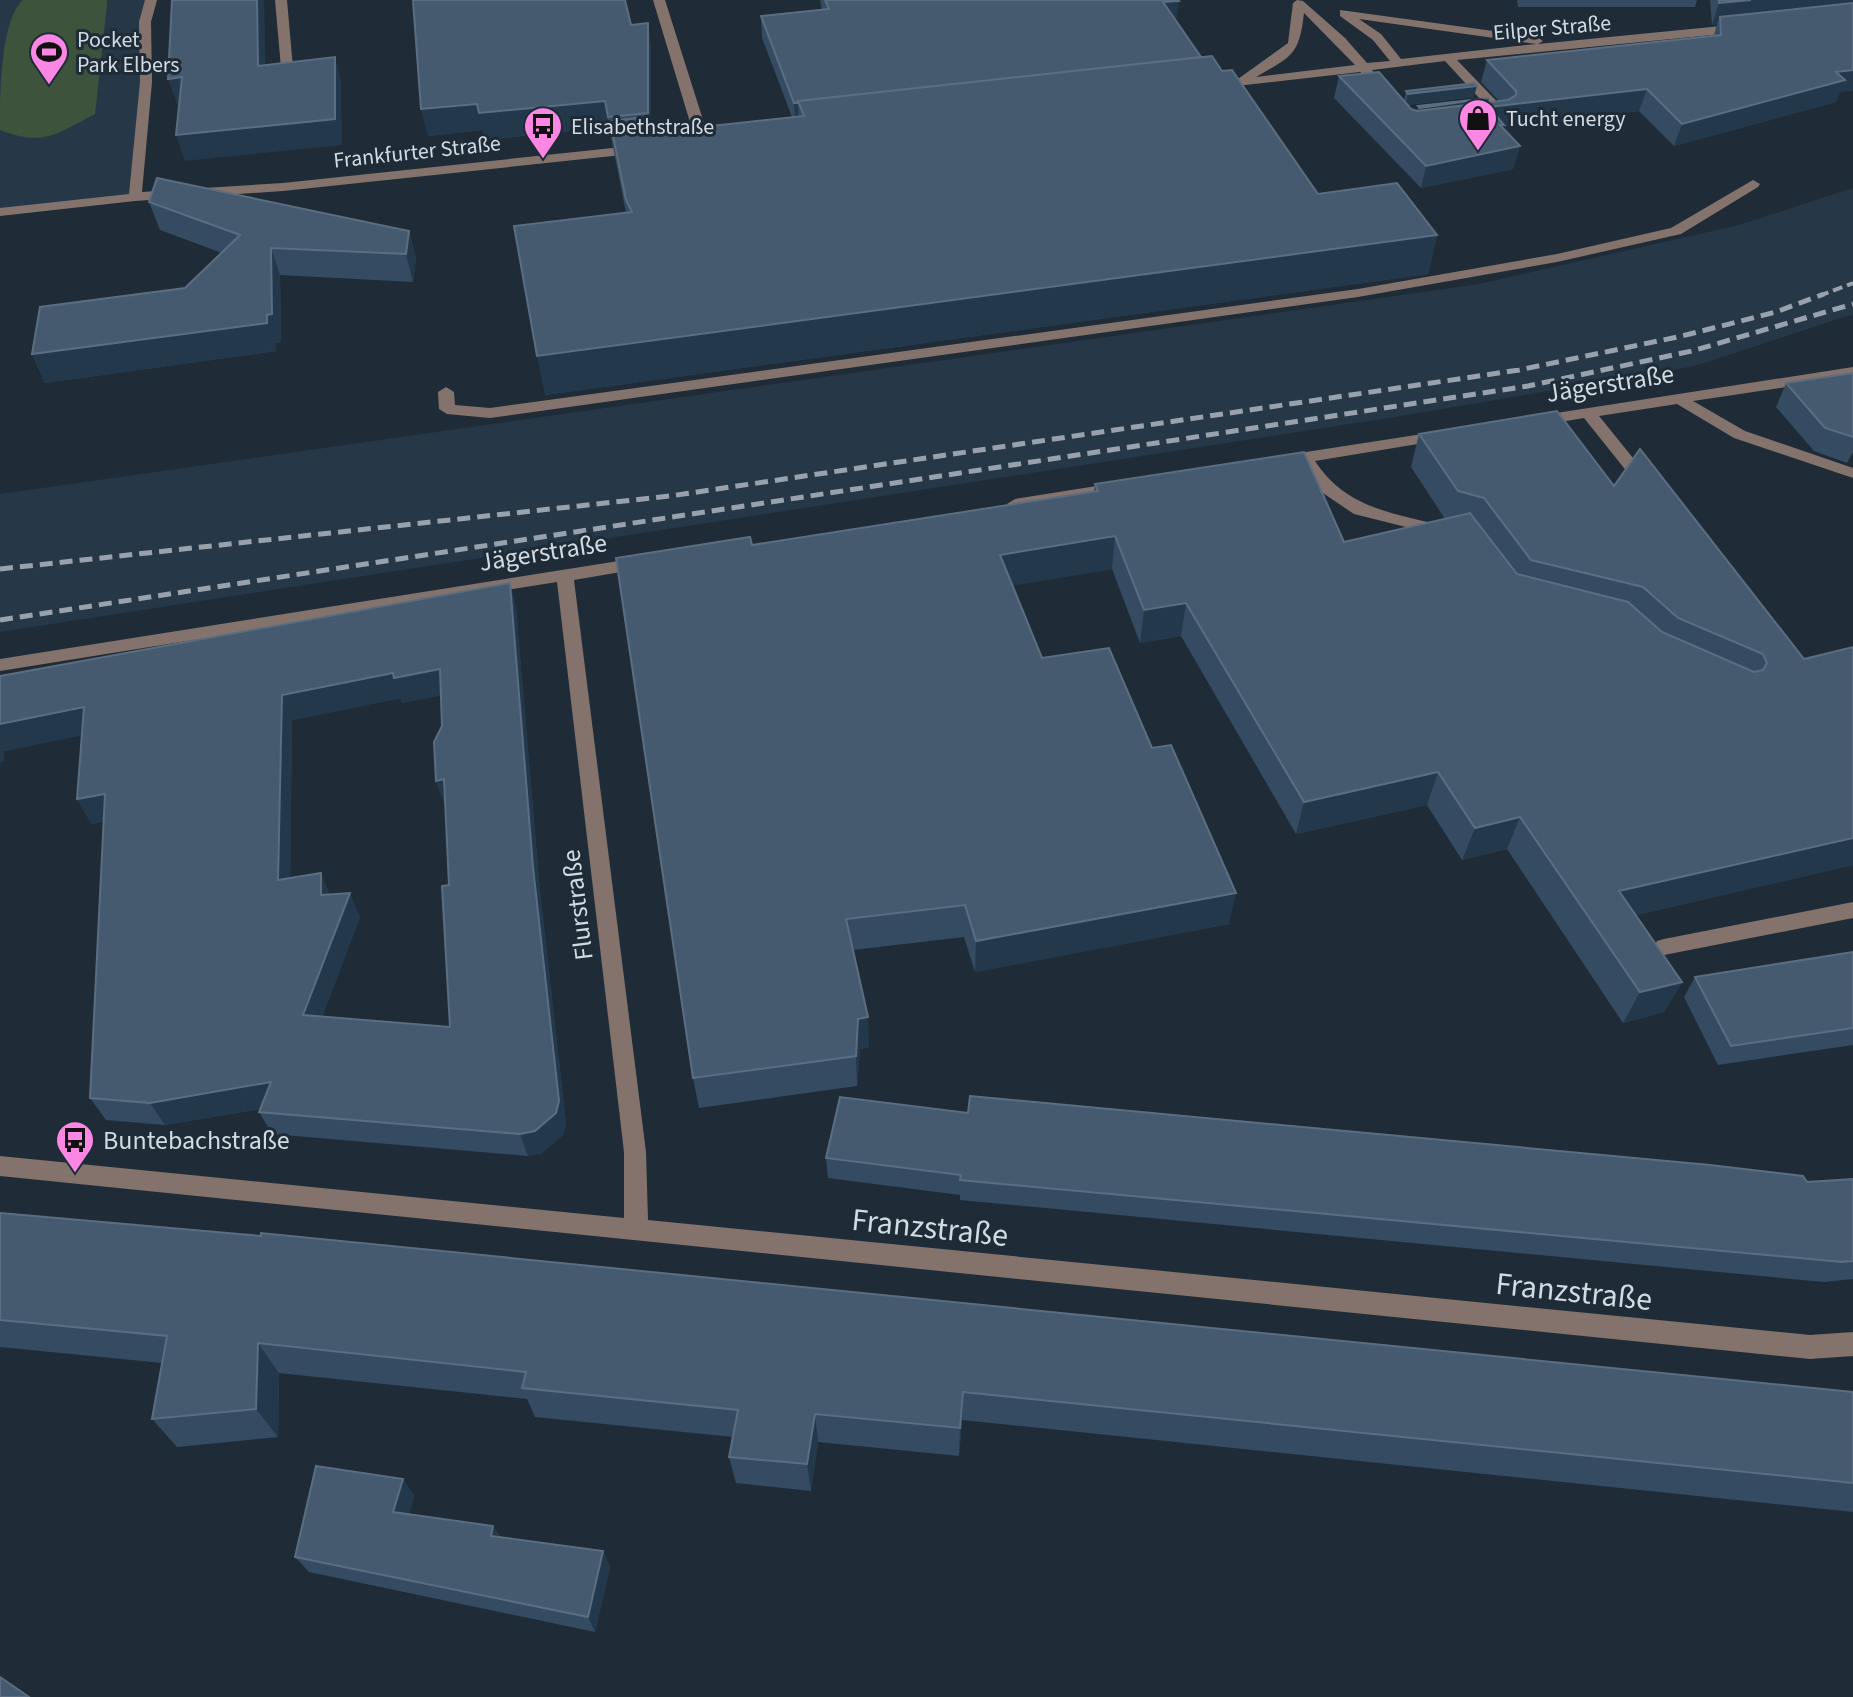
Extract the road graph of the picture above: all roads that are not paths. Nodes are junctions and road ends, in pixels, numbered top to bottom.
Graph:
1 (151, 0) edge
2 (281, 0) edge
3 (659, 0) edge
4 (1296, 2) edge
5 (1344, 13) junction
6 (1759, 26) edge
7 (1573, 46) junction
8 (1448, 57) junction
9 (1398, 63) junction
10 (1363, 67) junction
11 (287, 68) edge
12 (1238, 83) junction
13 (1381, 87) edge
14 (1476, 87) junction
15 (1192, 88) edge
16 (1461, 89) edge
17 (1490, 102) junction
18 (1475, 104) edge
19 (1472, 119) edge
20 (703, 142) edge
21 (660, 147) edge
22 (1753, 184) dead end
23 (135, 197) junction
24 (0, 212) edge
25 (1853, 372) edge
26 (446, 392) dead end
27 (1679, 398) junction
28 (1588, 413) junction
29 (1525, 423) edge
30 (1462, 432) edge
31 (1305, 457) junction
32 (1259, 465) edge
33 (1853, 473) edge
34 (1137, 484) edge
35 (1658, 498) edge
36 (998, 506) edge
37 (1465, 537) edge
38 (658, 560) edge
39 (565, 575) junction
40 (0, 665) edge
41 (1853, 910) edge
42 (1664, 947) dead end
43 (0, 1166) edge
44 (636, 1230) junction
45 (1853, 1344) edge

1 - 23 street
2 - 11 street
3 - 20 street
4 - 5 street
4 - 10 street
4 - 12 street
5 - 7 street
5 - 9 street
6 - 7 street, Eilper Straße
7 - 8 street, Eilper Straße
8 - 9 street, Eilper Straße
8 - 14 street
9 - 10 street, Eilper Straße
10 - 12 street
10 - 13 street
12 - 15 street
14 - 16 street
14 - 17 street
17 - 18 street
17 - 19 street
21 - 23 street, Frankfurter Straße
22 - 26 street
23 - 24 street, Frankfurter Straße
25 - 27 street, Jägerstraße
27 - 28 street, Jägerstraße
27 - 33 street
28 - 29 street, Jägerstraße
28 - 35 street
30 - 31 street
31 - 32 street
31 - 37 street
34 - 36 street
38 - 39 street, Jägerstraße
39 - 40 street, Jägerstraße
39 - 44 street, Flurstraße
41 - 42 street
43 - 44 street, Franzstraße
44 - 45 street, Franzstraße

